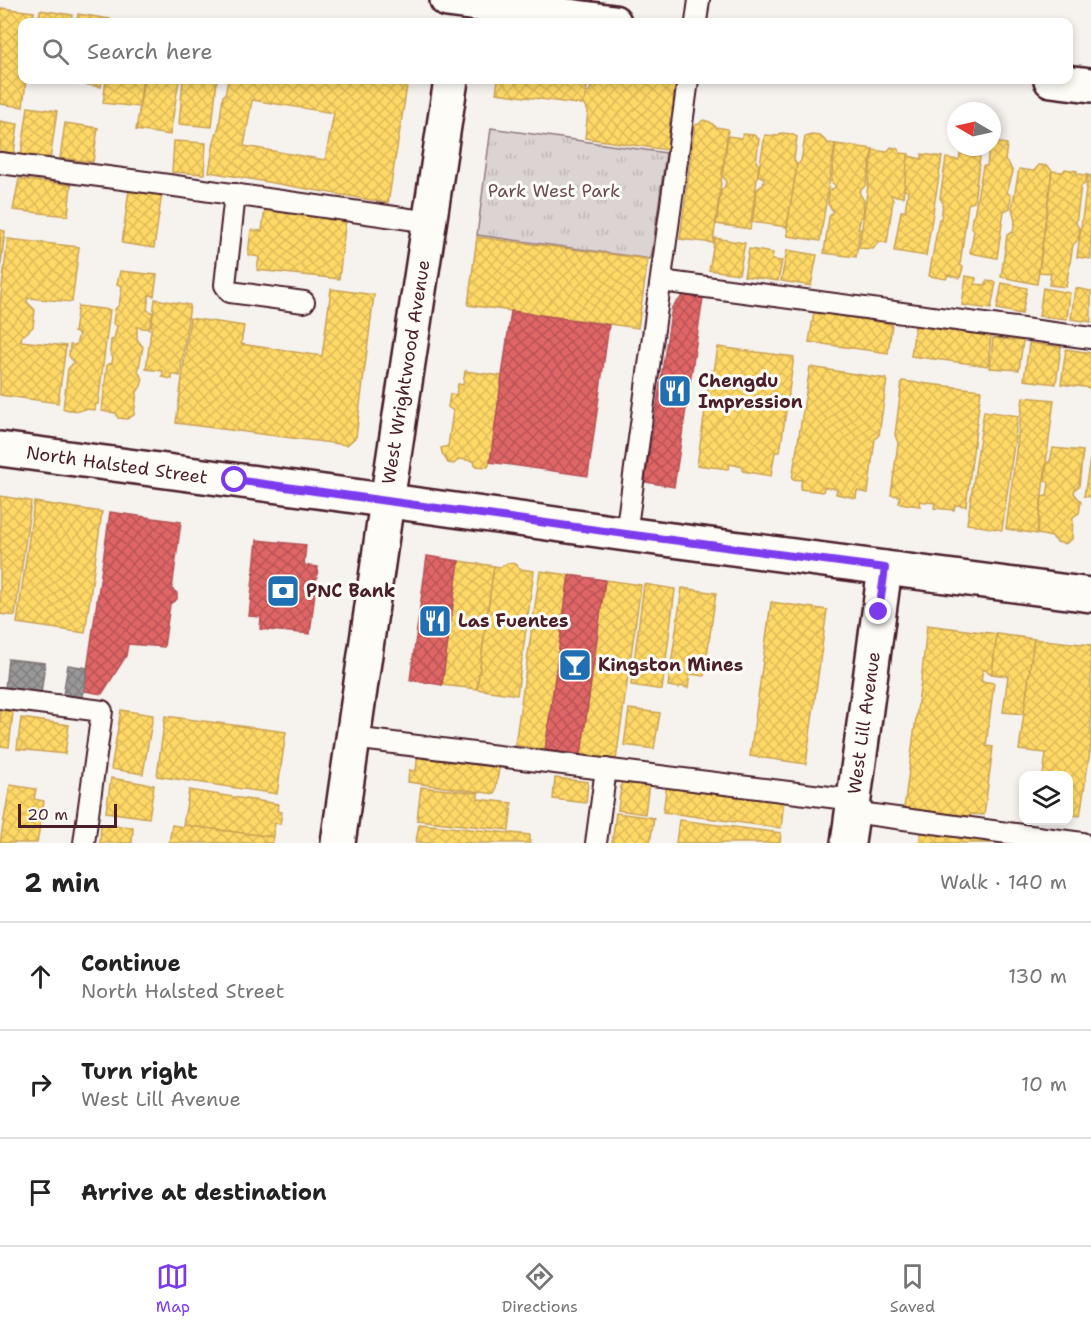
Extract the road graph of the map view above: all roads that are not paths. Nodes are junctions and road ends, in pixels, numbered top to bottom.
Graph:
1 (699, 0) edge
2 (458, 6) edge
3 (575, 18) edge
4 (697, 18) edge
5 (1073, 83) edge
6 (450, 84) edge
7 (687, 84) edge
8 (1091, 85) edge
9 (0, 162) edge
10 (234, 194) junction
11 (430, 222) junction
12 (660, 281) junction
13 (304, 302) dead end
14 (1091, 338) edge
15 (0, 449) edge
16 (387, 501) junction
17 (626, 534) junction
18 (885, 568) junction
19 (1091, 595) edge
20 (0, 698) edge
21 (353, 738) junction
22 (606, 769) junction
23 (851, 818) edge
24 (84, 843) edge
25 (338, 843) edge
26 (596, 843) edge
27 (1082, 843) edge

1 - 4 lane
2 - 3 street
5 - 8 street
6 - 11 street, West Wrightwood Avenue
7 - 12 lane
9 - 10 lane
10 - 11 lane
10 - 13 lane
11 - 16 street, West Wrightwood Avenue
12 - 14 lane
12 - 17 lane
15 - 16 street, North Halsted Street
16 - 17 street, North Halsted Street
16 - 21 street, West Wrightwood Avenue
17 - 18 street, North Halsted Street
18 - 19 street, North Halsted Street
18 - 23 street, West Lill Avenue
20 - 24 lane
21 - 22 lane
21 - 25 street, West Wrightwood Avenue
22 - 23 lane
22 - 26 lane
23 - 27 lane

